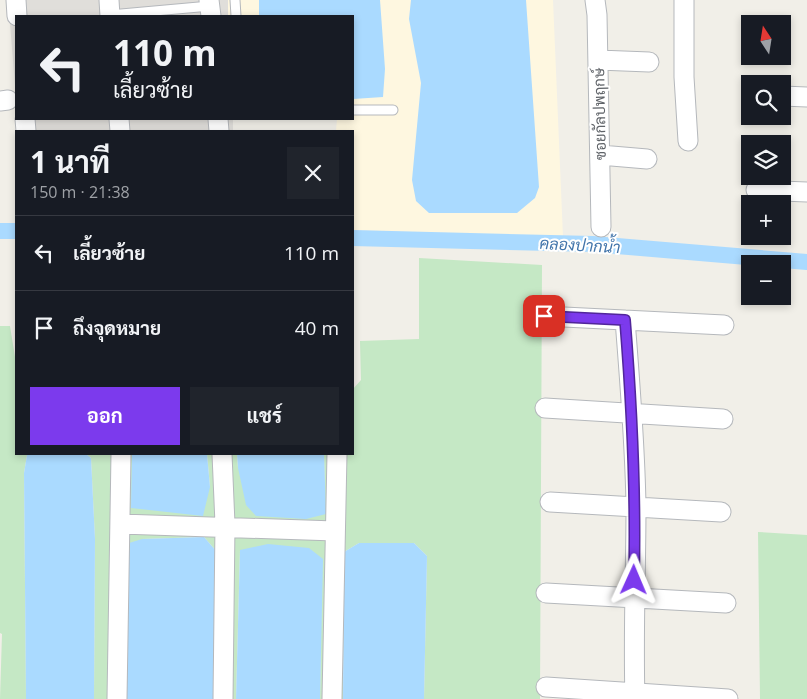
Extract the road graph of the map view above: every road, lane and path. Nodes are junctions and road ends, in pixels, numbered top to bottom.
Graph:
1 (16, 0) edge
2 (235, 0) edge
3 (595, 0) edge
4 (684, 0) edge
5 (210, 7) edge
6 (110, 10) edge
7 (17, 15) edge
8 (236, 15) edge
9 (598, 60) junction
10 (649, 62) dead end
11 (791, 96) edge
12 (807, 97) edge
13 (354, 110) edge
14 (393, 110) dead end
15 (688, 141) dead end
16 (600, 155) junction
17 (646, 159) dead end
18 (756, 190) dead end
19 (807, 192) edge
20 (601, 227) dead end
21 (544, 316) dead end
22 (625, 320) junction
23 (724, 325) dead end
24 (546, 408) dead end
25 (632, 413) junction
26 (723, 420) dead end
27 (121, 455) edge
28 (222, 455) edge
29 (337, 455) edge
30 (550, 502) dead end
31 (636, 505) junction
32 (722, 512) dead end
33 (120, 524) junction
34 (225, 528) junction
35 (336, 532) junction
36 (546, 593) dead end
37 (634, 598) junction
38 (726, 603) dead end
39 (546, 687) dead end
40 (635, 696) edge
41 (116, 699) edge
42 (224, 699) edge
43 (332, 699) edge
44 (728, 699) edge

1 - 7 street
2 - 8 lane
3 - 9 street, ซอยกัลปพฤกษ์
4 - 15 street
5 - 6 lane
9 - 10 street
9 - 16 street, ซอยกัลปพฤกษ์
11 - 12 street
13 - 14 lane
16 - 17 street
16 - 20 street, ซอยกัลปพฤกษ์
18 - 19 street
21 - 22 street
22 - 23 street
22 - 25 street
24 - 25 street
25 - 26 street
25 - 31 street
27 - 33 street
28 - 34 street
29 - 35 street
30 - 31 street
31 - 32 street
31 - 37 street
33 - 34 street
33 - 41 street
34 - 35 street
34 - 42 street
35 - 43 street
36 - 37 street
37 - 38 street
37 - 40 street
39 - 40 street
40 - 44 street

